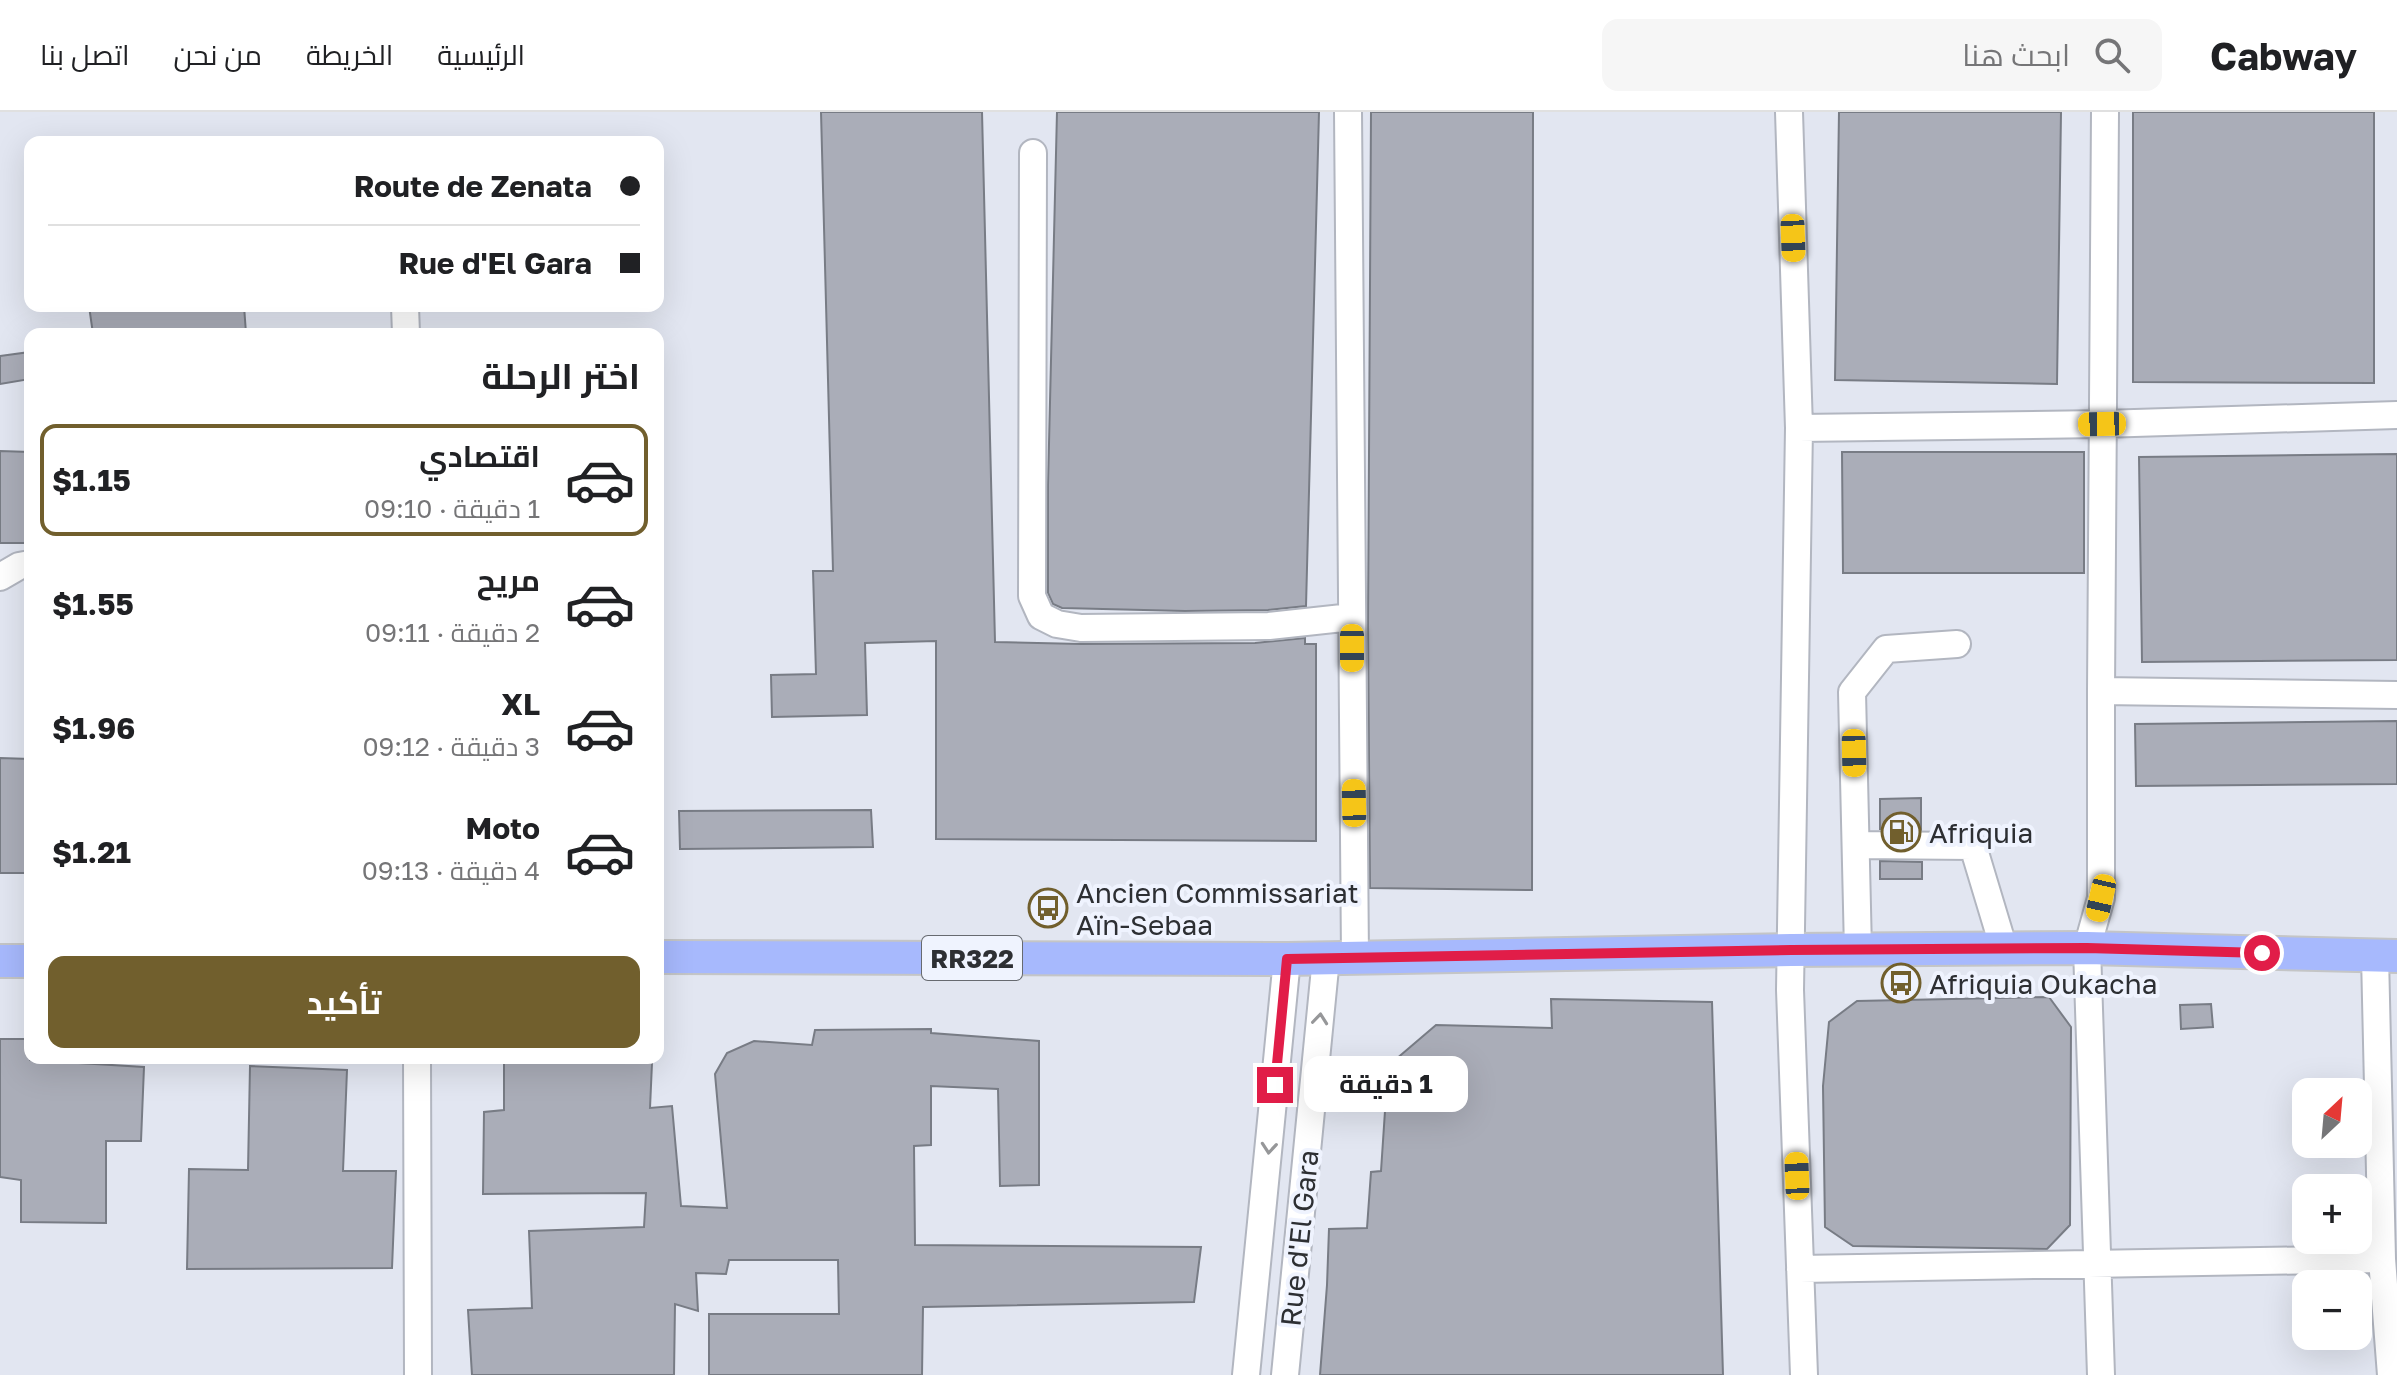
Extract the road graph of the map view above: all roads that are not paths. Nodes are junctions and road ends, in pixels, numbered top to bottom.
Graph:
1 (1348, 112) edge
2 (1789, 112) edge
3 (2105, 112) edge
4 (1033, 153) dead end
5 (2397, 415) edge
6 (2102, 424) junction
7 (1799, 428) junction
8 (24, 565) edge
9 (0, 577) edge
10 (1352, 617) junction
11 (1957, 644) dead end
12 (2101, 691) junction
13 (2397, 695) edge
14 (1856, 845) junction
15 (2087, 948) junction
16 (2004, 949) junction
17 (1791, 950) junction
18 (1858, 950) junction
19 (2386, 956) edge
20 (664, 957) edge
21 (1341, 958) junction
22 (1287, 959) junction
23 (0, 961) edge
24 (24, 961) edge
25 (417, 1064) edge
26 (2382, 1259) junction
27 (2096, 1264) junction
28 (1800, 1269) junction
29 (418, 1375) edge
30 (1246, 1375) edge
31 (1285, 1375) edge
32 (1804, 1375) edge
33 (2101, 1375) edge
34 (2391, 1375) edge

1 - 10 street, Rue d'El Gara
2 - 7 street
3 - 6 street
4 - 10 street
5 - 6 street
6 - 7 street
6 - 12 street
7 - 17 street
8 - 9 street
10 - 21 street, Rue d'El Gara
11 - 14 street
12 - 13 street
12 - 15 street
14 - 16 street
14 - 18 street
15 - 16 main road, RR322
15 - 19 main road, RR322
15 - 27 street
16 - 18 main road, RR322
17 - 18 main road, RR322
17 - 21 main road, RR322
17 - 28 street
19 - 26 street
20 - 22 main road, RR322
21 - 22 main road, RR322
31 -> 21 street, Rue d'El Gara
22 -> 30 street, Rue d'El Gara
23 - 24 main road
25 - 29 street
26 - 27 street
26 - 34 street
27 - 28 street
27 - 33 street
28 - 32 street

